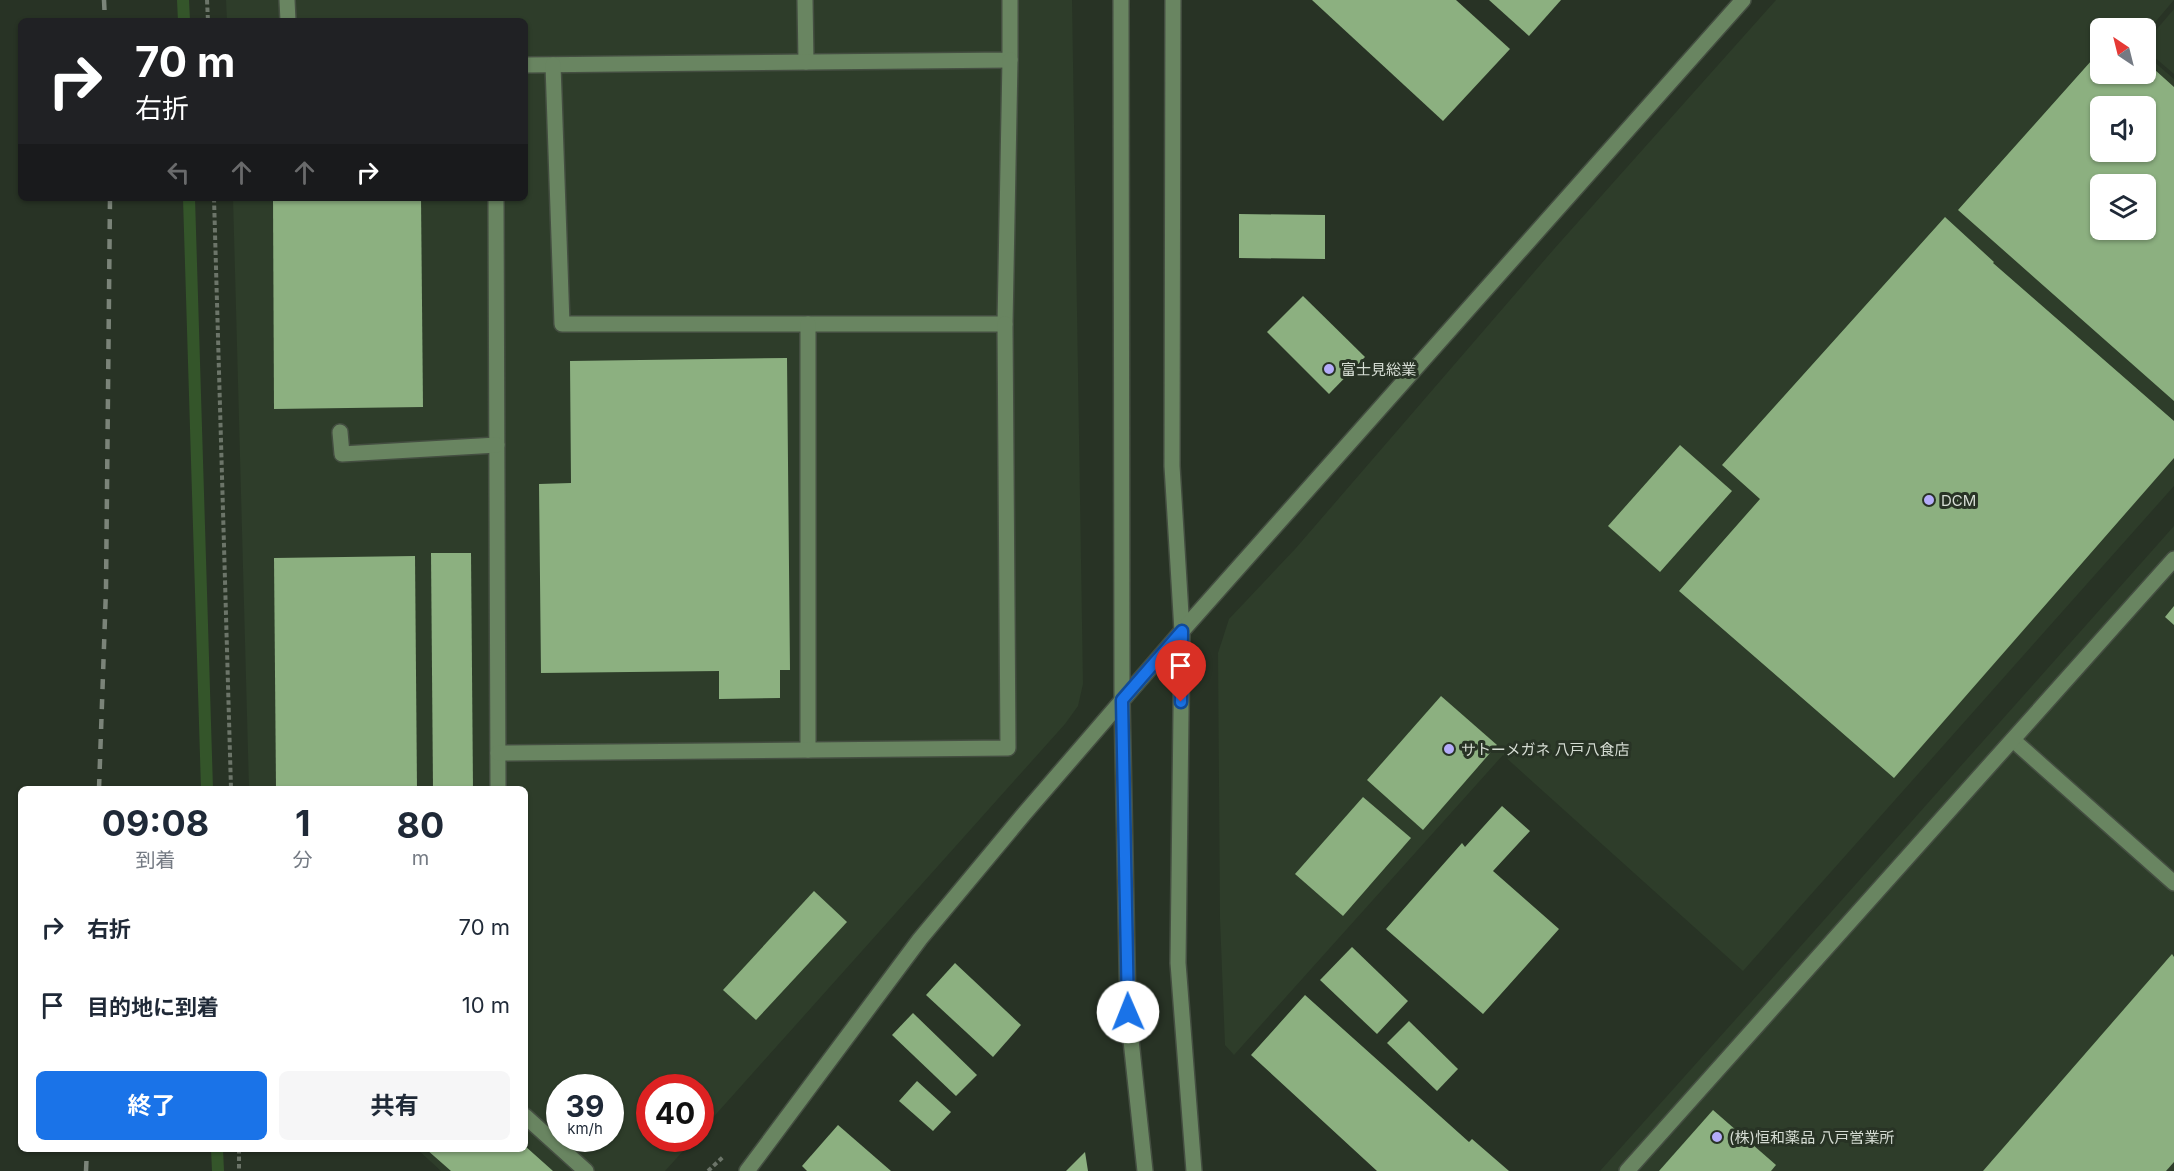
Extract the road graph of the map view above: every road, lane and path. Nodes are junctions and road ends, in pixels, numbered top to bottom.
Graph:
1 (207, 0) edge
2 (287, 0) edge
3 (805, 0) edge
4 (1010, 0) edge
5 (1121, 0) edge
6 (1173, 0) edge
7 (1743, 0) edge
8 (208, 18) edge
9 (288, 18) edge
10 (1010, 60) junction
11 (806, 62) junction
12 (528, 65) edge
13 (553, 65) junction
14 (214, 201) edge
15 (496, 201) edge
16 (808, 324) junction
17 (1005, 324) junction
18 (340, 432) dead end
19 (497, 445) junction
20 (2174, 559) edge
21 (1182, 631) junction
22 (1122, 700) junction
23 (2013, 740) junction
24 (808, 750) junction
25 (498, 753) junction
26 (231, 786) edge
27 (498, 786) edge
28 (2174, 883) edge
29 (528, 1119) edge
30 (239, 1152) edge
31 (239, 1171) edge
32 (586, 1171) edge
33 (747, 1171) edge
34 (1145, 1171) edge
35 (1194, 1171) edge
36 (1627, 1171) edge

1 - 8 path
2 - 9 street
3 - 11 street
4 - 10 street
5 - 22 street
6 - 21 street
7 - 21 street
10 - 11 street
10 - 17 street
11 - 13 street
12 - 13 street
13 - 16 street
14 - 26 path
15 - 19 street
16 - 17 street
16 - 24 street
17 - 24 street
18 - 19 street
19 - 25 street
20 - 23 street
21 - 22 street
21 - 35 street
22 - 33 street
22 - 34 street
23 - 28 street
23 - 36 street
24 - 25 street
25 - 27 street
29 - 32 street
30 - 31 path

